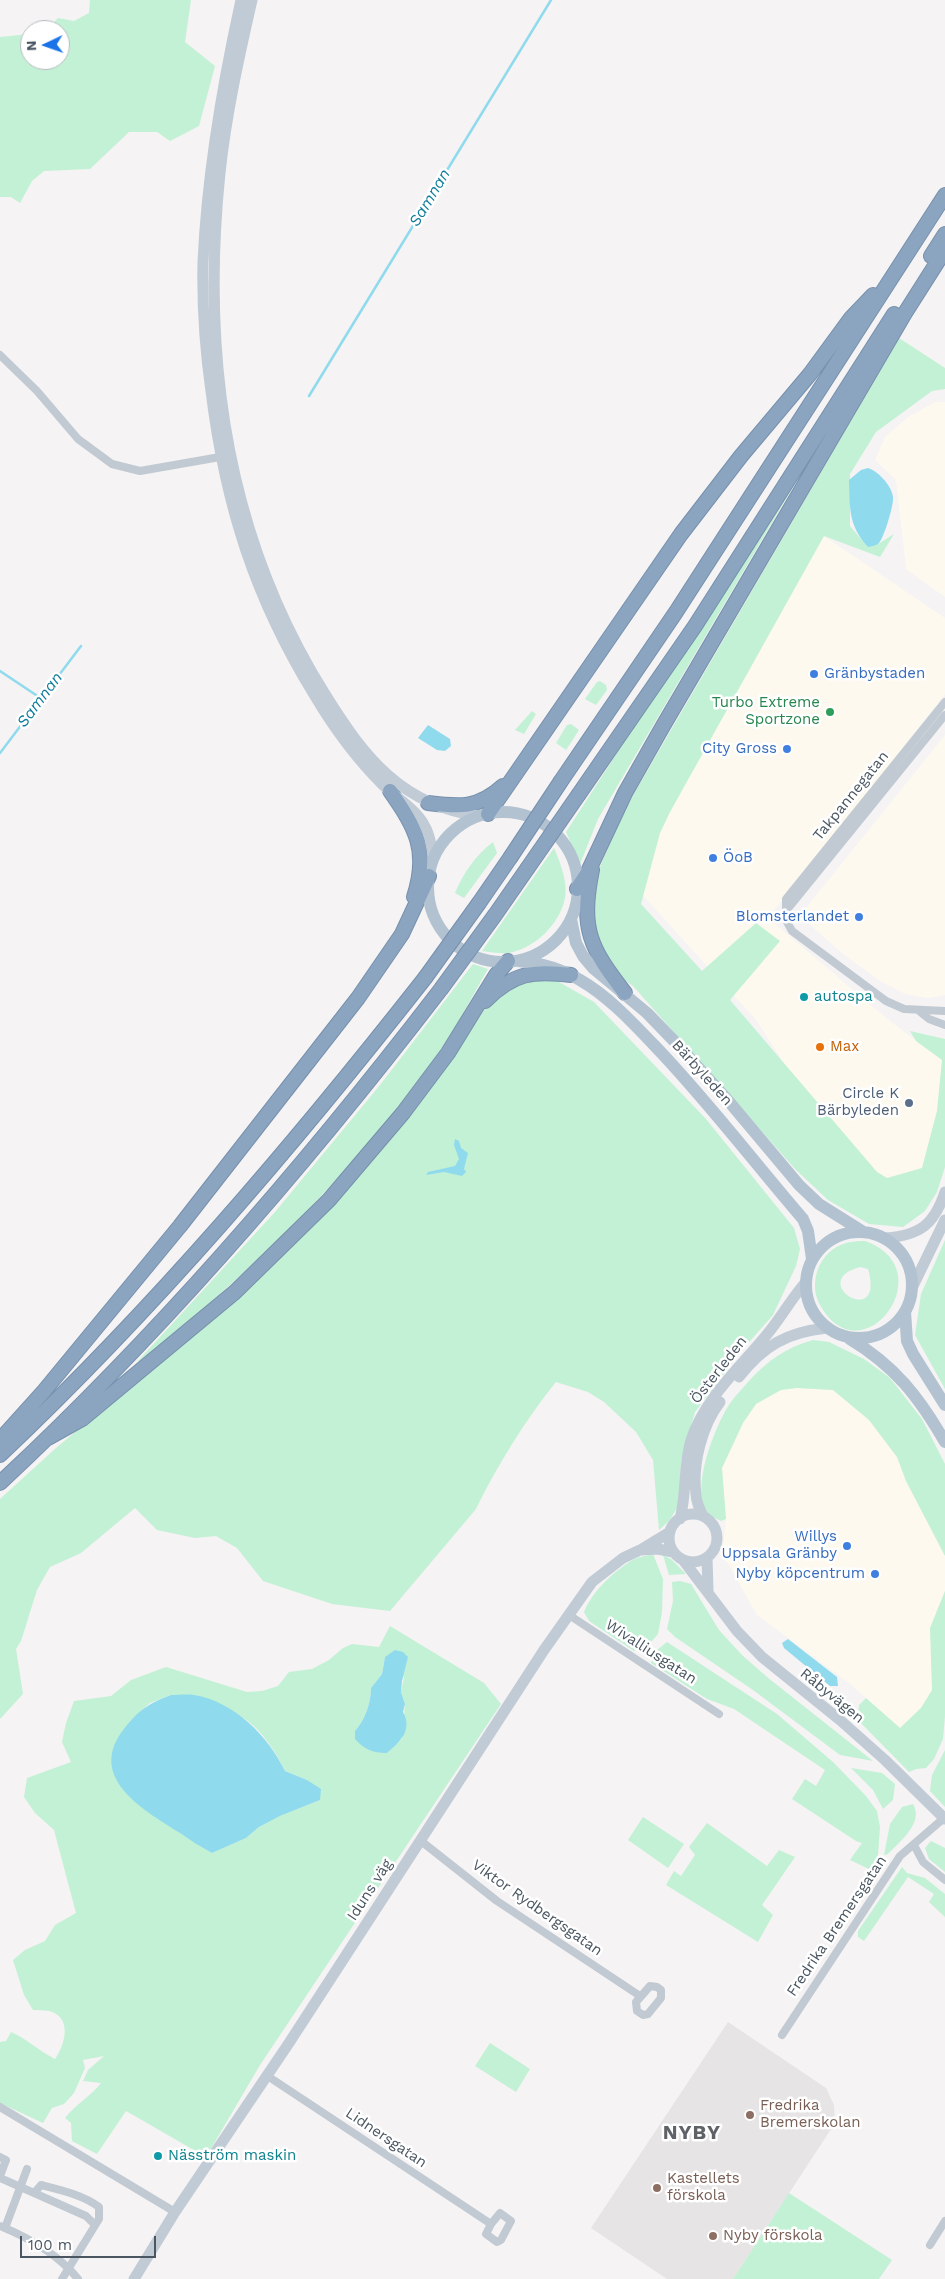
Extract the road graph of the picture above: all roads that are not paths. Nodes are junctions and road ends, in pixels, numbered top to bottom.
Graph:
1 (241, 0) edge
2 (252, 0) edge
3 (945, 195) edge
4 (945, 234) edge
5 (945, 250) edge
6 (894, 272) junction
7 (0, 356) edge
8 (220, 457) junction
9 (945, 702) edge
10 (945, 715) edge
11 (519, 772) junction
12 (390, 791) junction
13 (428, 803) junction
14 (483, 815) junction
15 (596, 852) junction
16 (433, 858) junction
17 (429, 876) junction
18 (577, 889) junction
19 (786, 911) junction
20 (571, 919) junction
21 (402, 934) junction
22 (513, 961) junction
23 (570, 975) junction
24 (625, 993) junction
25 (919, 1011) junction
26 (945, 1011) edge
27 (473, 1012) junction
28 (945, 1025) edge
29 (945, 1192) edge
30 (945, 1220) edge
31 (862, 1231) junction
32 (886, 1238) junction
33 (812, 1260) junction
34 (805, 1282) junction
35 (912, 1286) junction
36 (905, 1312) junction
37 (827, 1328) junction
38 (848, 1338) junction
39 (945, 1405) edge
40 (48, 1438) junction
41 (0, 1440) edge
42 (945, 1442) edge
43 (0, 1455) edge
44 (0, 1483) edge
45 (703, 1516) junction
46 (680, 1518) junction
47 (670, 1532) junction
48 (640, 1550) junction
49 (673, 1552) junction
50 (707, 1558) junction
51 (683, 1560) junction
52 (708, 1590) junction
53 (569, 1615) junction
54 (719, 1714) dead end
55 (945, 1818) edge
56 (421, 1841) junction
57 (914, 1845) junction
58 (945, 1880) edge
59 (640, 1996) dead end
60 (782, 2035) dead end
61 (266, 2075) junction
62 (0, 2107) edge
63 (0, 2157) edge
64 (26, 2169) dead end
65 (0, 2177) edge
66 (20, 2187) junction
67 (35, 2192) junction
68 (175, 2212) junction
69 (945, 2221) edge
70 (491, 2224) dead end
71 (95, 2225) junction
72 (3, 2227) edge
73 (930, 2245) dead end
74 (69, 2268) junction
75 (62, 2279) edge
76 (78, 2279) edge
77 (134, 2279) edge

1 - 8 main road
2 - 13 main road
3 - 6 highway
4 - 40 highway, bridge
5 - 15 highway
6 - 11 highway
6 - 43 highway, bridge
7 - 8 street
8 - 12 main road
9 - 19 street, Takpannegatan
10 - 19 street, Takpannegatan
11 - 13 highway
11 - 14 highway
12 - 16 main road
12 - 21 highway
13 - 14 main road
14 - 16 main road
14 - 18 main road
15 - 18 highway
15 - 24 highway
16 - 17 main road
17 - 21 highway
17 - 22 main road
18 - 20 main road
19 - 25 street
20 - 22 main road
20 - 24 main road, Bärbyleden
21 - 41 highway
22 - 23 main road, Bärbyleden
22 - 27 highway
23 - 27 highway
23 - 33 main road, Bärbyleden
24 - 31 main road, Bärbyleden
25 - 26 street
25 - 28 street
27 - 40 highway
29 - 32 main road
30 - 35 main road
31 - 32 main road
31 - 33 main road
32 - 35 main road
33 - 34 main road
34 - 37 main road
34 - 46 main road, Österleden
35 - 36 main road
36 - 38 main road
36 - 39 main road
37 - 38 main road
37 - 45 main road, Österleden
38 - 42 main road
40 - 44 highway
45 - 46 main road
45 - 50 main road
46 - 47 main road
47 - 48 main road
47 - 49 main road
48 - 49 main road, Iduns väg
48 - 53 main road, Iduns väg
49 - 51 main road
50 - 51 main road
50 - 52 main road
51 - 52 main road, Råbyvägen
52 - 55 main road, Råbyvägen
53 - 54 street, Wivalliusgatan
53 - 56 main road, Iduns väg
55 - 57 street, Fredrika Bremersgatan
56 - 59 street, Viktor Rydbergsgatan
56 - 61 main road, Iduns väg
57 - 58 street
57 - 60 street, Fredrika Bremersgatan
61 - 68 main road, Iduns väg
61 - 70 street, Lidnersgatan
62 - 68 street
63 - 65 street
64 - 66 street
65 - 66 street
66 - 67 street
66 - 72 street
67 - 71 street
67 - 71 street
68 - 77 main road, Iduns väg
69 - 73 street
71 - 74 street
72 - 74 street
74 - 75 street
74 - 76 street

